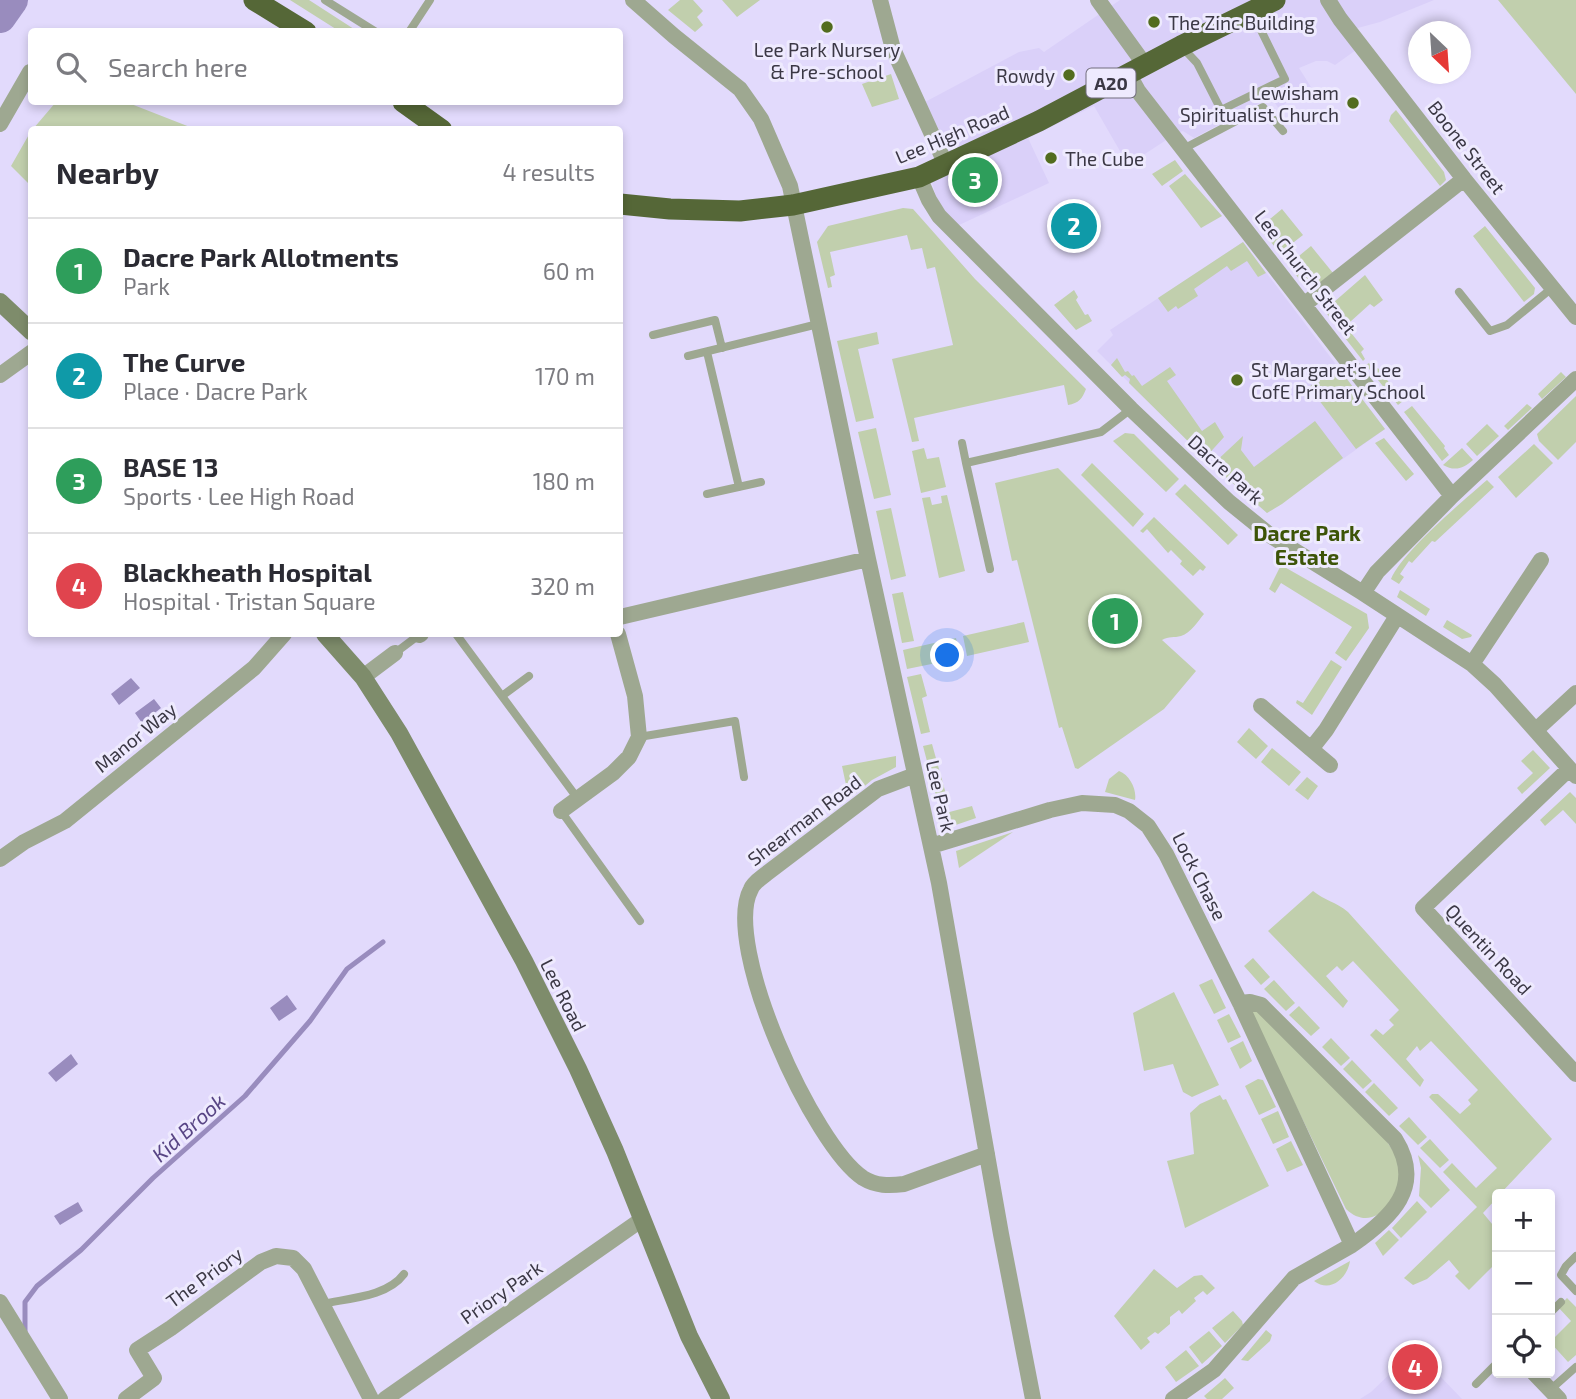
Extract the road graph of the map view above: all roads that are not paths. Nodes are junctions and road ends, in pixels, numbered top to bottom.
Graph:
1 (254, 0) edge
2 (325, 0) edge
3 (430, 0) edge
4 (633, 0) edge
5 (880, 0) edge
6 (1098, 0) edge
7 (1275, 0) edge
8 (1328, 0) edge
9 (1251, 11) junction
10 (300, 28) edge
11 (370, 28) edge
12 (412, 28) edge
13 (1181, 46) junction
14 (1136, 69) junction
15 (28, 75) edge
16 (407, 105) edge
17 (0, 124) edge
18 (436, 126) edge
19 (1283, 131) dead end
20 (1183, 149) junction
21 (946, 165) junction
22 (919, 177) junction
23 (1464, 179) junction
24 (623, 204) edge
25 (793, 205) junction
26 (1552, 288) junction
27 (1459, 292) dead end
28 (0, 302) edge
29 (1305, 304) junction
30 (1576, 317) edge
31 (818, 324) junction
32 (28, 328) edge
33 (653, 335) dead end
34 (722, 348) junction
35 (707, 352) junction
36 (28, 355) edge
37 (688, 356) dead end
38 (0, 375) edge
39 (1576, 379) edge
40 (1132, 409) junction
41 (962, 443) dead end
42 (966, 463) junction
43 (761, 482) dead end
44 (739, 486) junction
45 (707, 494) dead end
46 (1452, 496) junction
47 (868, 559) junction
48 (1541, 560) dead end
49 (990, 569) dead end
50 (1363, 593) junction
51 (623, 616) edge
52 (1397, 616) junction
53 (281, 637) edge
54 (328, 637) edge
55 (416, 637) edge
56 (458, 637) edge
57 (619, 637) edge
58 (395, 653) joint
59 (1472, 664) junction
60 (529, 676) dead end
61 (363, 677) junction
62 (1576, 693) edge
63 (502, 696) junction
64 (1261, 706) dead end
65 (1535, 730) junction
66 (639, 737) junction
67 (1311, 749) junction
68 (1330, 765) dead end
69 (1573, 772) edge
70 (915, 775) junction
71 (744, 777) dead end
72 (578, 799) junction
73 (561, 811) joint
74 (931, 846) junction
75 (0, 859) edge
76 (640, 921) dead end
77 (1240, 1003) junction
78 (1576, 1074) edge
79 (987, 1154) junction
80 (641, 1220) junction
81 (1352, 1245) junction
82 (1576, 1256) edge
83 (404, 1274) dead end
84 (1576, 1291) edge
85 (0, 1302) edge
86 (1561, 1302) dead end
87 (322, 1304) junction
88 (1555, 1307) edge
89 (1576, 1367) edge
90 (1492, 1368) edge
91 (1539, 1378) edge
92 (1476, 1384) dead end
93 (1554, 1395) edge
94 (60, 1399) edge
95 (126, 1399) edge
96 (371, 1399) edge
97 (385, 1399) edge
98 (721, 1399) edge
99 (1033, 1399) edge
100 (1173, 1399) edge

1 - 10 highway
2 - 11 lane
3 - 12 lane
4 - 25 street, Lee Park
5 - 21 street
6 - 14 street, Lee Church Street
7 - 9 highway, Lee High Road / A20
8 - 23 street, Boone Street
9 - 13 highway, Lee High Road / A20
9 - 13 lane
13 - 14 highway, Lee High Road / A20
14 - 20 street, Lee Church Street
14 - 21 highway, Lee High Road / A20
15 - 17 street
16 - 18 highway
19 - 20 lane
20 - 29 street, Lee Church Street
21 - 22 highway, Lee High Road / A20
22 - 25 highway, Lee High Road / A20
22 - 40 street, Dacre Park
23 - 26 street, Boone Street
23 - 29 street
24 - 25 highway, Lee High Road / A20
25 - 31 street, Lee Park
26 - 27 lane
26 - 30 street, Boone Street
28 - 32 main road
29 - 46 street, Lee Church Street
31 - 34 lane
31 - 47 street, Lee Park
33 - 34 lane
34 - 35 lane
35 - 37 lane
35 - 44 lane
36 - 38 street
39 - 46 street
40 - 42 lane
40 - 50 street, Dacre Park
41 - 42 lane
42 - 49 lane
43 - 44 lane
44 - 45 lane
46 - 50 street
47 - 51 street
47 - 70 street, Lee Park
48 - 59 street
50 - 52 street, Dacre Park
52 - 59 street, Dacre Park
52 - 67 street
53 - 75 street, Manor Way
54 - 61 main road, Lee Road
55 - 58 lane
56 - 63 lane
57 - 66 street
58 - 61 street
59 - 65 street, Dacre Park
60 - 63 lane
61 - 80 main road, Lee Road
62 - 65 street
63 - 72 lane
64 - 67 street
65 - 69 street, Dacre Park
66 - 71 lane
66 - 72 street
67 - 68 street
69 - 78 street, Quentin Road
70 - 74 street, Lee Park
70 - 79 street, Shearman Road
72 - 73 street
73 - 76 lane
74 - 77 street, Lock Chase
74 - 79 street, Lee Park
77 - 81 street, Lock Chase
77 - 81 street
79 - 99 street, Lee Park
80 - 97 street, Priory Park
80 - 98 main road, Lee Road
81 - 100 street
82 - 84 lane
83 - 87 lane
85 - 94 street
86 - 88 lane
87 - 95 street, The Priory
87 - 96 street, The Priory
89 - 93 lane
90 - 92 lane
91 - 93 street

